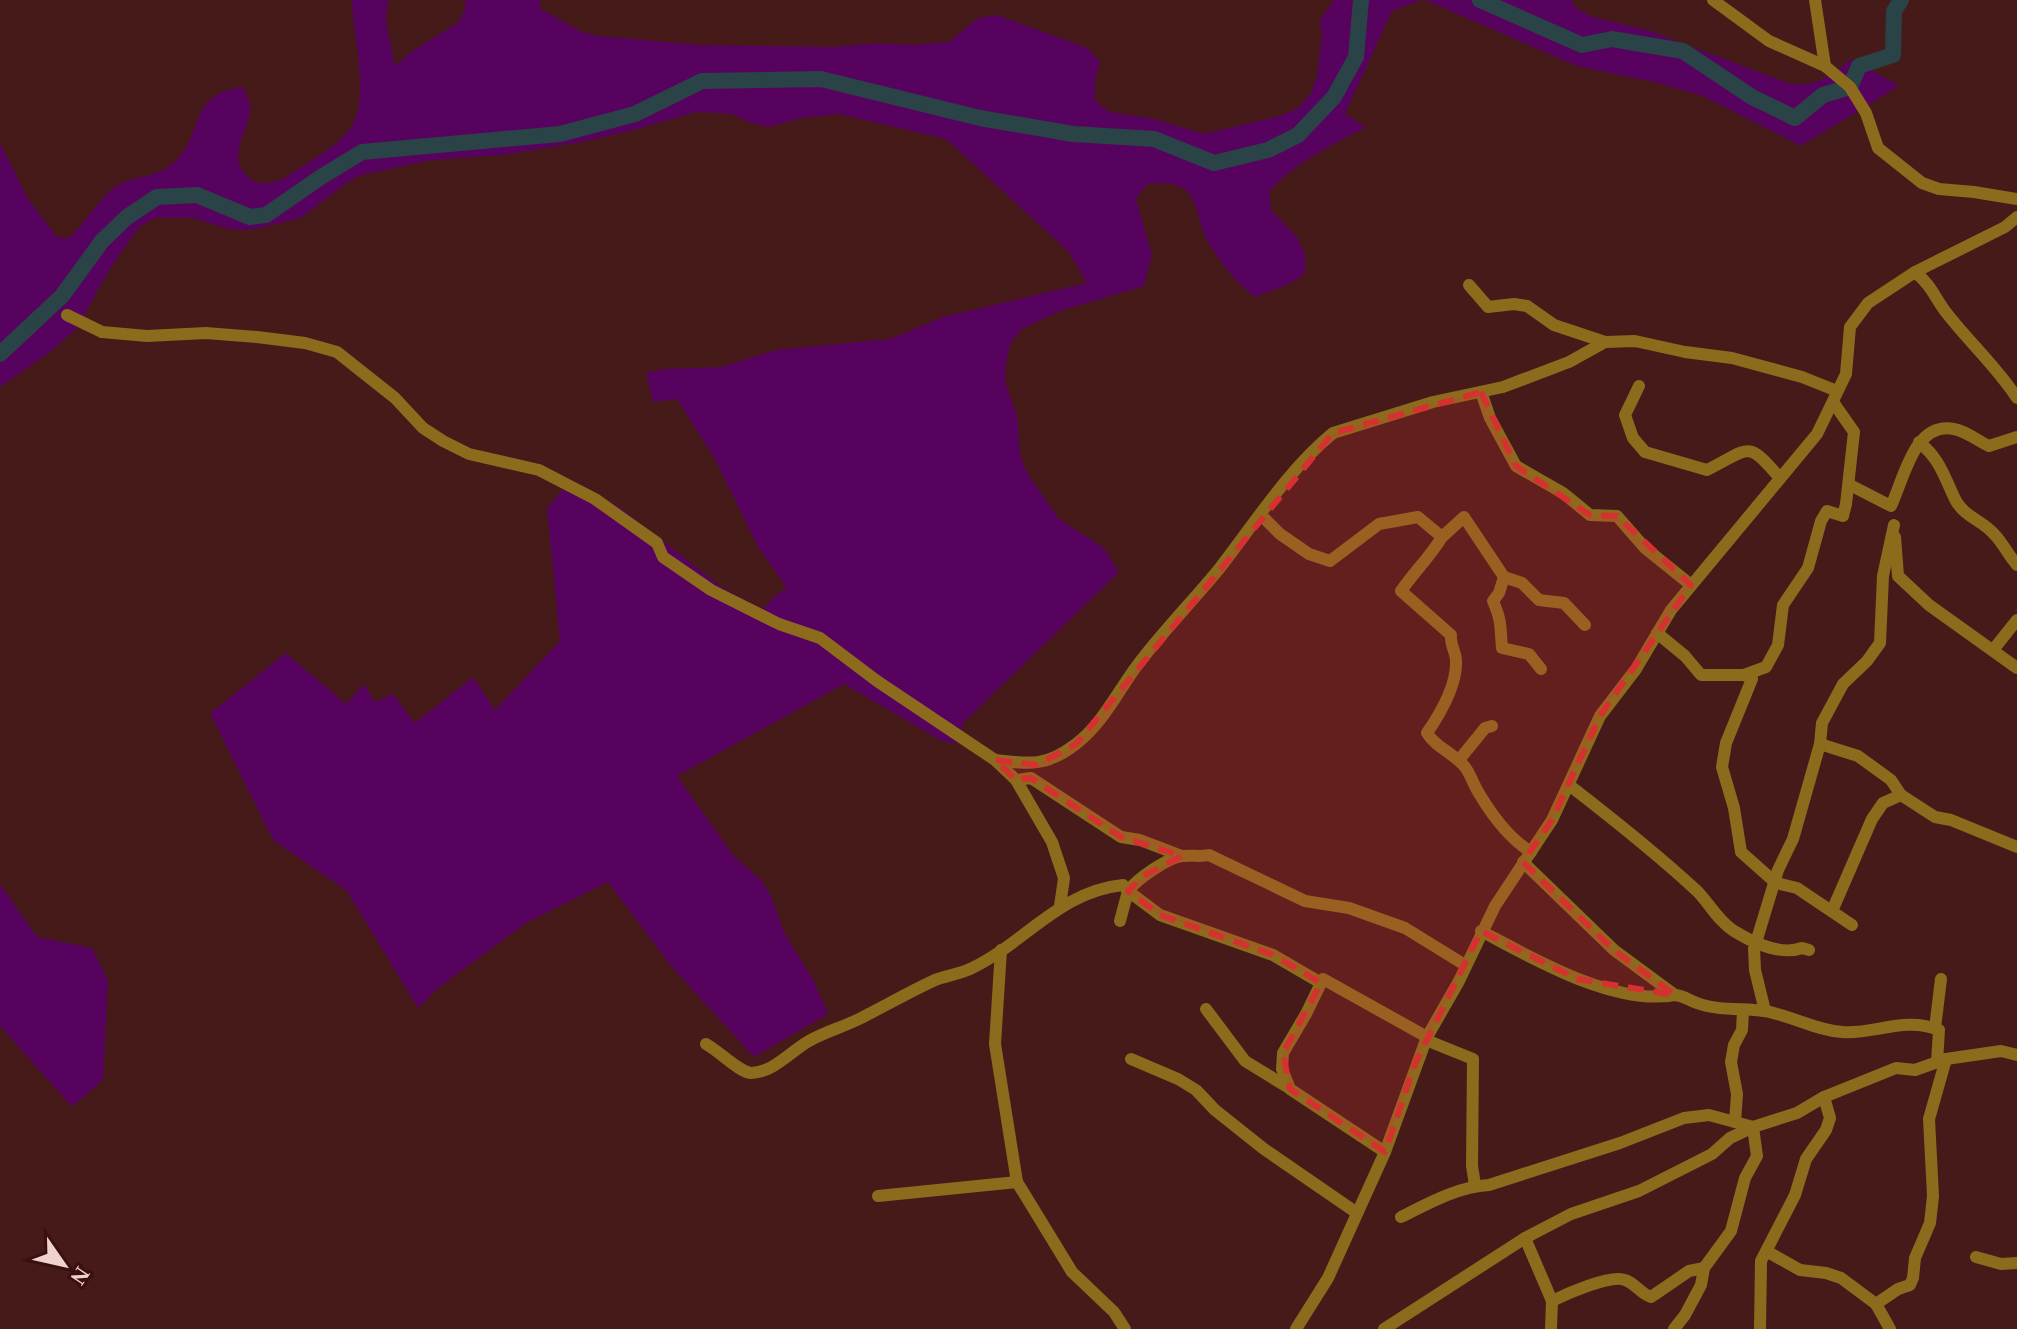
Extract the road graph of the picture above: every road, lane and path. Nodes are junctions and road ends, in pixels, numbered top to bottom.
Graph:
1 (1713, 0) edge
2 (1815, 0) edge
3 (1825, 66) junction
4 (2017, 199) edge
5 (2017, 217) edge
6 (1915, 272) junction
7 (1469, 285) dead end
8 (67, 315) dead end
9 (1605, 342) junction
10 (1639, 386) dead end
11 (1481, 392) junction
12 (1835, 397) junction
13 (2017, 398) edge
14 (2017, 437) edge
15 (1919, 442) junction
16 (1780, 478) junction
17 (1850, 485) junction
18 (1891, 506) junction
19 (1261, 515) junction
20 (1894, 525) junction
21 (1442, 537) junction
22 (2017, 565) edge
23 (1504, 577) junction
24 (1691, 585) junction
25 (2017, 620) edge
26 (1585, 625) dead end
27 (1657, 633) junction
28 (1993, 650) junction
29 (2017, 668) edge
30 (1541, 669) dead end
31 (1744, 675) junction
32 (1492, 726) dead end
33 (1820, 744) junction
34 (995, 760) junction
35 (1459, 760) junction
36 (1016, 780) junction
37 (1569, 785) junction
38 (1901, 795) junction
39 (2017, 847) edge
40 (1182, 856) junction
41 (1527, 857) junction
42 (1776, 883) junction
43 (1128, 891) junction
44 (1060, 906) junction
45 (1832, 911) junction
46 (1120, 921) dead end
47 (1852, 925) dead end
48 (1481, 931) junction
49 (1757, 942) junction
50 (1001, 950) junction
51 (1809, 950) dead end
52 (1465, 965) junction
53 (1941, 979) dead end
54 (1321, 983) junction
55 (1675, 995) junction
56 (1206, 1009) dead end
57 (1743, 1011) junction
58 (1765, 1011) junction
59 (1935, 1028) junction
60 (1426, 1038) junction
61 (706, 1044) dead end
62 (2017, 1055) edge
63 (1131, 1059) dead end
64 (1941, 1060) junction
65 (1290, 1089) junction
66 (1824, 1097) junction
67 (1735, 1122) junction
68 (1753, 1127) junction
69 (1385, 1152) junction
70 (1017, 1182) junction
71 (1475, 1185) junction
72 (878, 1196) dead end
73 (1357, 1213) junction
74 (1401, 1217) dead end
75 (1525, 1238) junction
76 (1768, 1252) junction
77 (1976, 1257) dead end
78 (2017, 1263) edge
79 (1704, 1268) junction
80 (1552, 1301) junction
81 (1876, 1304) junction
82 (1125, 1329) edge
83 (1296, 1329) edge
84 (1384, 1329) edge
85 (1551, 1329) edge
86 (1674, 1329) edge
87 (1760, 1329) edge
88 (1890, 1329) edge

1 - 3 street
2 - 3 street
3 - 4 street
5 - 6 street
6 - 12 street
6 - 13 street
7 - 9 street
8 - 34 street
9 - 11 street
9 - 12 street
10 - 16 street
11 - 19 street
11 - 24 street
12 - 16 street
12 - 17 street
14 - 15 street
15 - 18 street
15 - 22 street
16 - 24 street
17 - 18 street
17 - 31 street
18 - 20 street
19 - 21 street
19 - 34 street
20 - 28 street
20 - 33 street
21 - 23 street
21 - 35 street
23 - 26 street
23 - 30 street
24 - 27 street
25 - 28 street
27 - 31 street
27 - 37 street
28 - 29 street
31 - 42 street
32 - 35 street
33 - 38 street
33 - 42 street
34 - 36 street
35 - 41 street
36 - 40 street
36 - 44 street
37 - 41 street
37 - 49 street
38 - 39 street
38 - 45 street
40 - 43 street
40 - 52 street
41 - 48 street
41 - 55 street
42 - 45 street
42 - 49 street
43 - 44 street
43 - 46 street
43 - 54 street
44 - 50 street
45 - 47 street
48 - 52 street
48 - 55 street
49 - 51 street
49 - 58 street
50 - 61 street
50 - 70 street
52 - 60 street
53 - 59 street
54 - 60 street
54 - 65 street
55 - 57 street
56 - 65 street
57 - 58 street
57 - 67 street
58 - 59 street
59 - 64 street
60 - 69 street
60 - 71 street
62 - 64 street
63 - 73 street
64 - 66 street
64 - 81 street
65 - 69 street
66 - 68 street
66 - 76 street
67 - 68 street
67 - 71 street
68 - 75 street
68 - 79 street
69 - 73 street
70 - 72 street
70 - 82 street
71 - 74 street
73 - 83 street
75 - 80 street
75 - 84 street
76 - 81 street
76 - 87 street
77 - 78 street
79 - 80 street
79 - 86 street
80 - 85 street
81 - 88 street

